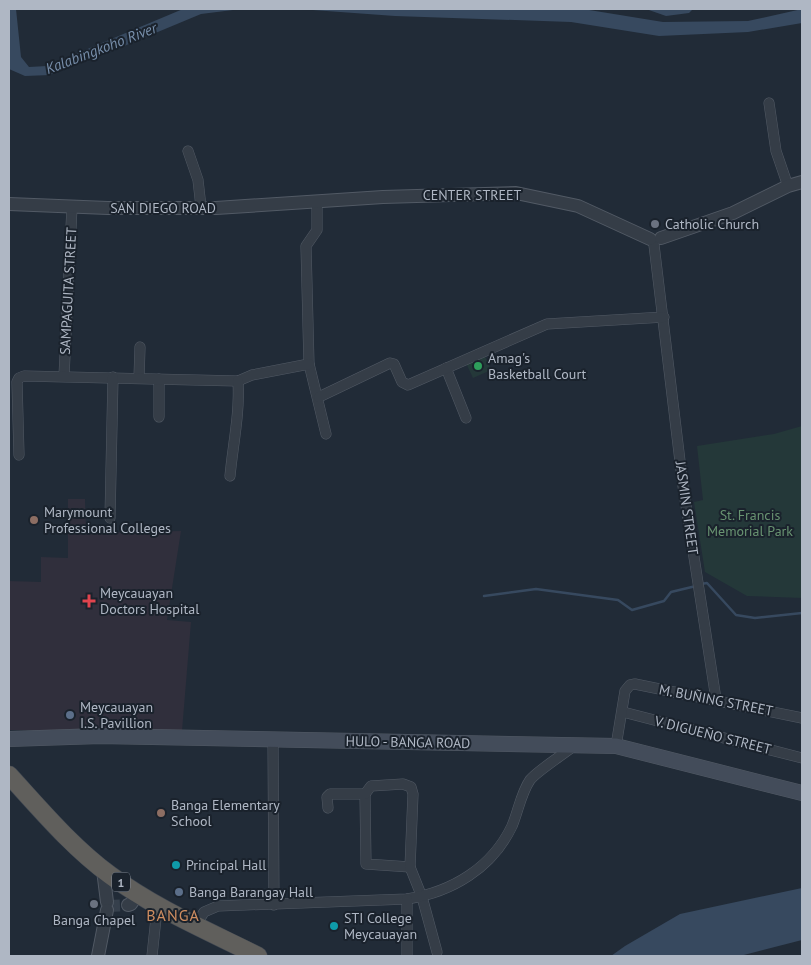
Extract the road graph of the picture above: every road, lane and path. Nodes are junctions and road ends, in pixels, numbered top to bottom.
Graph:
1 (769, 103) dead end
2 (188, 151) dead end
3 (802, 182) edge
4 (788, 186) junction
5 (316, 202) junction
6 (9, 204) edge
7 (72, 207) junction
8 (201, 207) junction
9 (655, 240) junction
10 (664, 317) junction
11 (140, 347) dead end
12 (309, 364) junction
13 (446, 368) junction
14 (64, 376) junction
15 (113, 377) junction
16 (139, 378) junction
17 (158, 378) junction
18 (238, 381) junction
19 (319, 397) junction
20 (160, 417) dead end
21 (466, 418) dead end
22 (13, 425) edge
23 (326, 434) dead end
24 (19, 455) dead end
25 (230, 476) dead end
26 (110, 518) dead end
27 (716, 699) junction
28 (623, 712) junction
29 (802, 718) edge
30 (9, 739) edge
31 (273, 740) junction
32 (575, 745) junction
33 (616, 746) junction
34 (802, 758) edge
35 (9, 776) edge
36 (802, 793) edge
37 (365, 794) junction
38 (328, 808) dead end
39 (410, 867) junction
40 (103, 870) junction
41 (422, 897) junction
42 (407, 899) junction
43 (274, 904) junction
44 (161, 906) junction
45 (196, 925) junction
46 (438, 952) dead end
47 (98, 956) edge
48 (152, 956) edge
49 (258, 956) edge
50 (407, 956) edge

1 - 4 street
2 - 8 street
3 - 4 street
4 - 9 street
5 - 8 street, SAN DIEGO ROAD
5 - 9 street, CENTER STREET
5 - 12 street
6 - 7 street, SAN DIEGO ROAD
7 - 8 street, SAN DIEGO ROAD
7 - 14 street, SAMPAGUITA STREET
9 - 10 street, JASMIN STREET
10 - 13 street
10 - 27 street, JASMIN STREET
11 - 16 street
12 - 18 street
12 - 19 street
13 - 19 street
13 - 21 street
14 - 15 street
14 - 22 street
15 - 16 street
15 - 26 street
16 - 17 street
17 - 18 street
17 - 20 street
18 - 25 street
19 - 23 street
22 - 24 street
27 - 28 street, M. BUÑING STREET
27 - 29 street, M. BUÑING STREET
28 - 33 street
28 - 34 street, V. DIGUEÑO STREET
30 - 31 main road, HULO - BANGA ROAD
31 - 32 main road, HULO - BANGA ROAD
31 - 43 street
32 - 33 main road, HULO - BANGA ROAD
32 - 41 street
33 - 36 main road, HULO - BANGA ROAD
35 - 40 highway, 1
37 - 38 street
37 - 39 street
37 - 39 street
39 - 41 street
40 - 44 highway, 1
40 - 47 street
41 - 42 street
41 - 46 street
42 - 43 street
42 - 50 street
43 - 45 street
44 - 45 highway, 1
44 - 48 street
45 - 49 highway, 1

